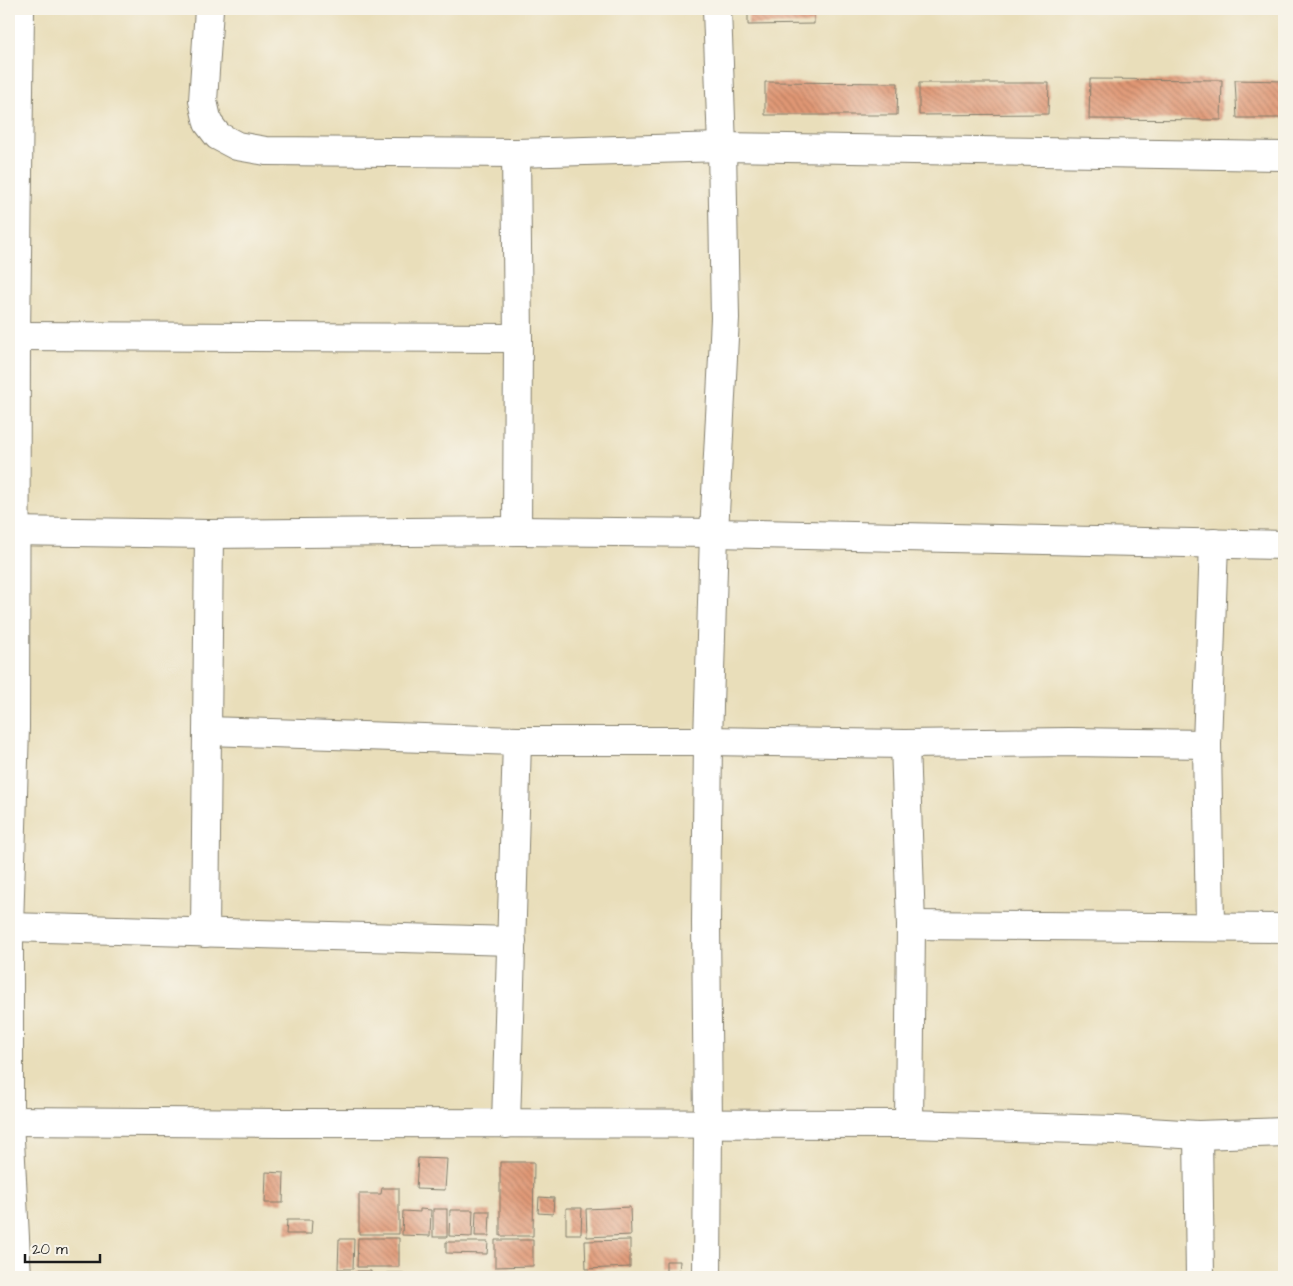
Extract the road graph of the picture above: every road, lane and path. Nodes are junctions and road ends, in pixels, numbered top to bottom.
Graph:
1 (20, 9) edge
2 (209, 9) edge
3 (718, 9) edge
4 (722, 147) junction
5 (516, 153) junction
6 (1284, 156) edge
7 (16, 336) junction
8 (518, 338) junction
9 (12, 531) edge
10 (517, 531) junction
11 (714, 533) junction
12 (208, 534) junction
13 (1214, 543) junction
14 (1284, 545) edge
15 (207, 730) junction
16 (517, 741) junction
17 (708, 741) junction
18 (905, 744) junction
19 (1207, 744) junction
20 (911, 925) junction
21 (1210, 926) junction
22 (9, 927) edge
23 (1284, 928) edge
24 (205, 933) junction
25 (512, 941) junction
26 (9, 1121) edge
27 (506, 1124) junction
28 (708, 1124) junction
29 (910, 1124) junction
30 (1284, 1132) edge
31 (1198, 1135) junction
32 (17, 1277) edge
33 (707, 1277) edge
34 (1200, 1277) edge

1 - 7 street
2 - 5 street
3 - 4 street
4 - 5 street
4 - 6 street
4 - 11 street
5 - 8 street
7 - 8 street
7 - 9 street
8 - 10 street
9 - 12 street
9 - 22 street
10 - 11 street
10 - 12 street
11 - 13 street
11 - 17 street
12 - 15 street
13 - 14 street
13 - 19 street
15 - 16 street
15 - 24 street
16 - 17 street
16 - 25 street
17 - 18 street
17 - 28 street
18 - 19 street
18 - 20 street
19 - 21 street
20 - 21 street
20 - 29 street
21 - 23 street
22 - 24 street
22 - 26 street
24 - 25 street
25 - 27 street
26 - 27 street
26 - 32 street
27 - 28 street
28 - 29 street
28 - 33 street
29 - 31 street
30 - 31 street
31 - 34 street

